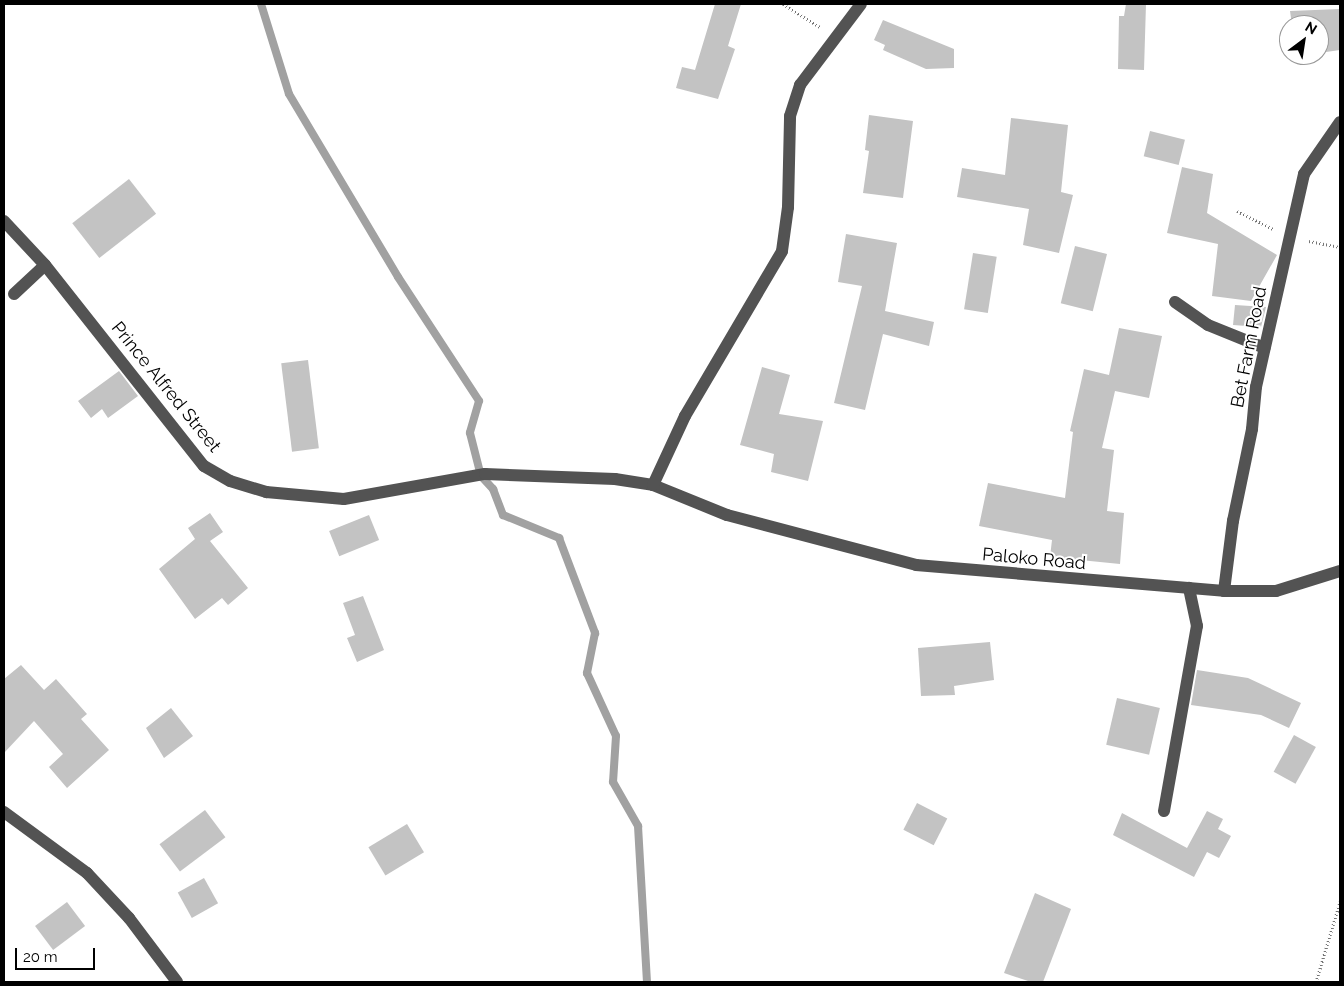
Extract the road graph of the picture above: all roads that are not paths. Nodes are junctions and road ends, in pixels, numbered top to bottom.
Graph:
1 (861, 4) edge
2 (1340, 122) edge
3 (4, 221) edge
4 (45, 264) junction
5 (14, 294) dead end
6 (1175, 302) dead end
7 (1264, 348) junction
8 (653, 485) junction
9 (1340, 571) edge
10 (1189, 588) junction
11 (1224, 591) junction
12 (1164, 810) dead end
13 (5, 815) edge
14 (177, 982) edge

1 - 8 street
2 - 7 street, Bet Farm Road
3 - 4 street, Prince Alfred Street
4 - 5 street
4 - 8 street, Prince Alfred Street
6 - 7 street
7 - 11 street, Bet Farm Road
8 - 10 street, Paloko Road
9 - 11 street, Paloko Road
10 - 11 street, Paloko Road
10 - 12 street
13 - 14 street

